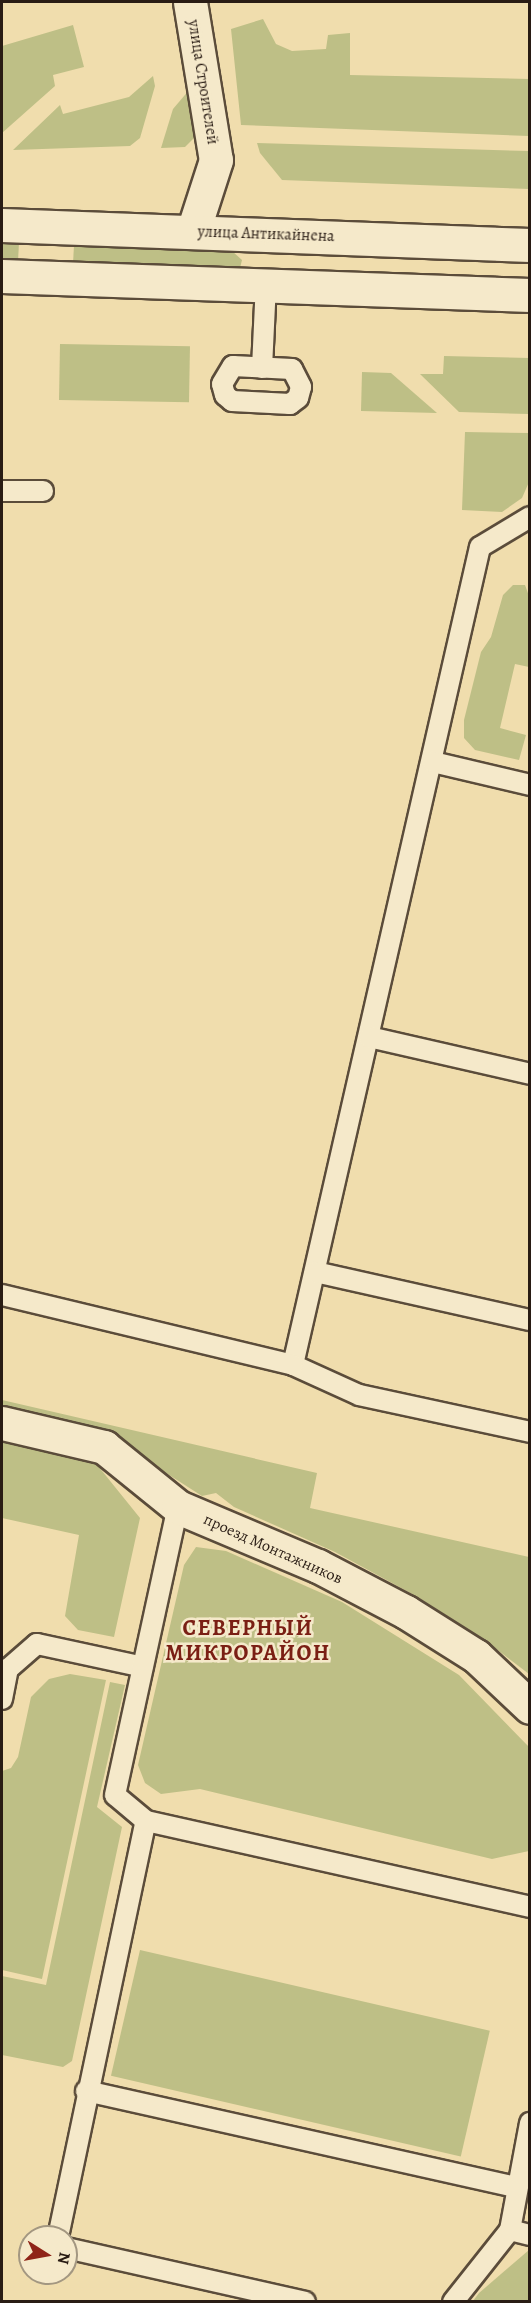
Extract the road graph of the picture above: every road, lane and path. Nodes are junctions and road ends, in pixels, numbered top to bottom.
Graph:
1 (190, 2) edge
2 (2, 225) edge
3 (193, 231) junction
4 (269, 234) junction
5 (530, 245) edge
6 (2, 276) edge
7 (266, 284) junction
8 (530, 295) edge
9 (262, 368) dead end
10 (2, 491) edge
11 (43, 491) dead end
12 (530, 517) edge
13 (434, 762) junction
14 (530, 785) edge
15 (369, 1037) junction
16 (530, 1074) edge
17 (315, 1272) junction
18 (2, 1295) edge
19 (530, 1320) edge
20 (293, 1365) junction
21 (2, 1423) edge
22 (530, 1432) edge
23 (178, 1507) junction
24 (143, 1666) junction
25 (2, 1699) edge
26 (530, 1707) edge
27 (146, 1821) junction
28 (530, 1907) edge
29 (87, 2091) junction
30 (530, 2122) edge
31 (516, 2187) junction
32 (60, 2225) edge
33 (520, 2232) edge
34 (78, 2251) edge
35 (305, 2301) edge
36 (453, 2301) edge

1 - 3 street, улица Строителей
2 - 3 street, улица Антикайнена
3 - 4 street, улица Антикайнена
4 - 5 street, улица Антикайнена
4 - 7 street
6 - 7 street
7 - 8 street
7 - 9 lane
10 - 11 lane
12 - 13 lane
13 - 14 lane
13 - 15 lane
15 - 16 lane
15 - 17 lane
17 - 19 lane
17 - 20 lane
18 - 20 lane
20 - 22 lane
21 - 23 street, проезд Монтажников
23 - 24 lane
23 - 26 street, проезд Монтажников
24 - 25 lane
24 - 27 lane
27 - 28 lane
27 - 29 lane
29 - 31 lane
29 - 32 lane
30 - 31 lane
31 - 33 lane
33 - 36 lane
34 - 35 lane

